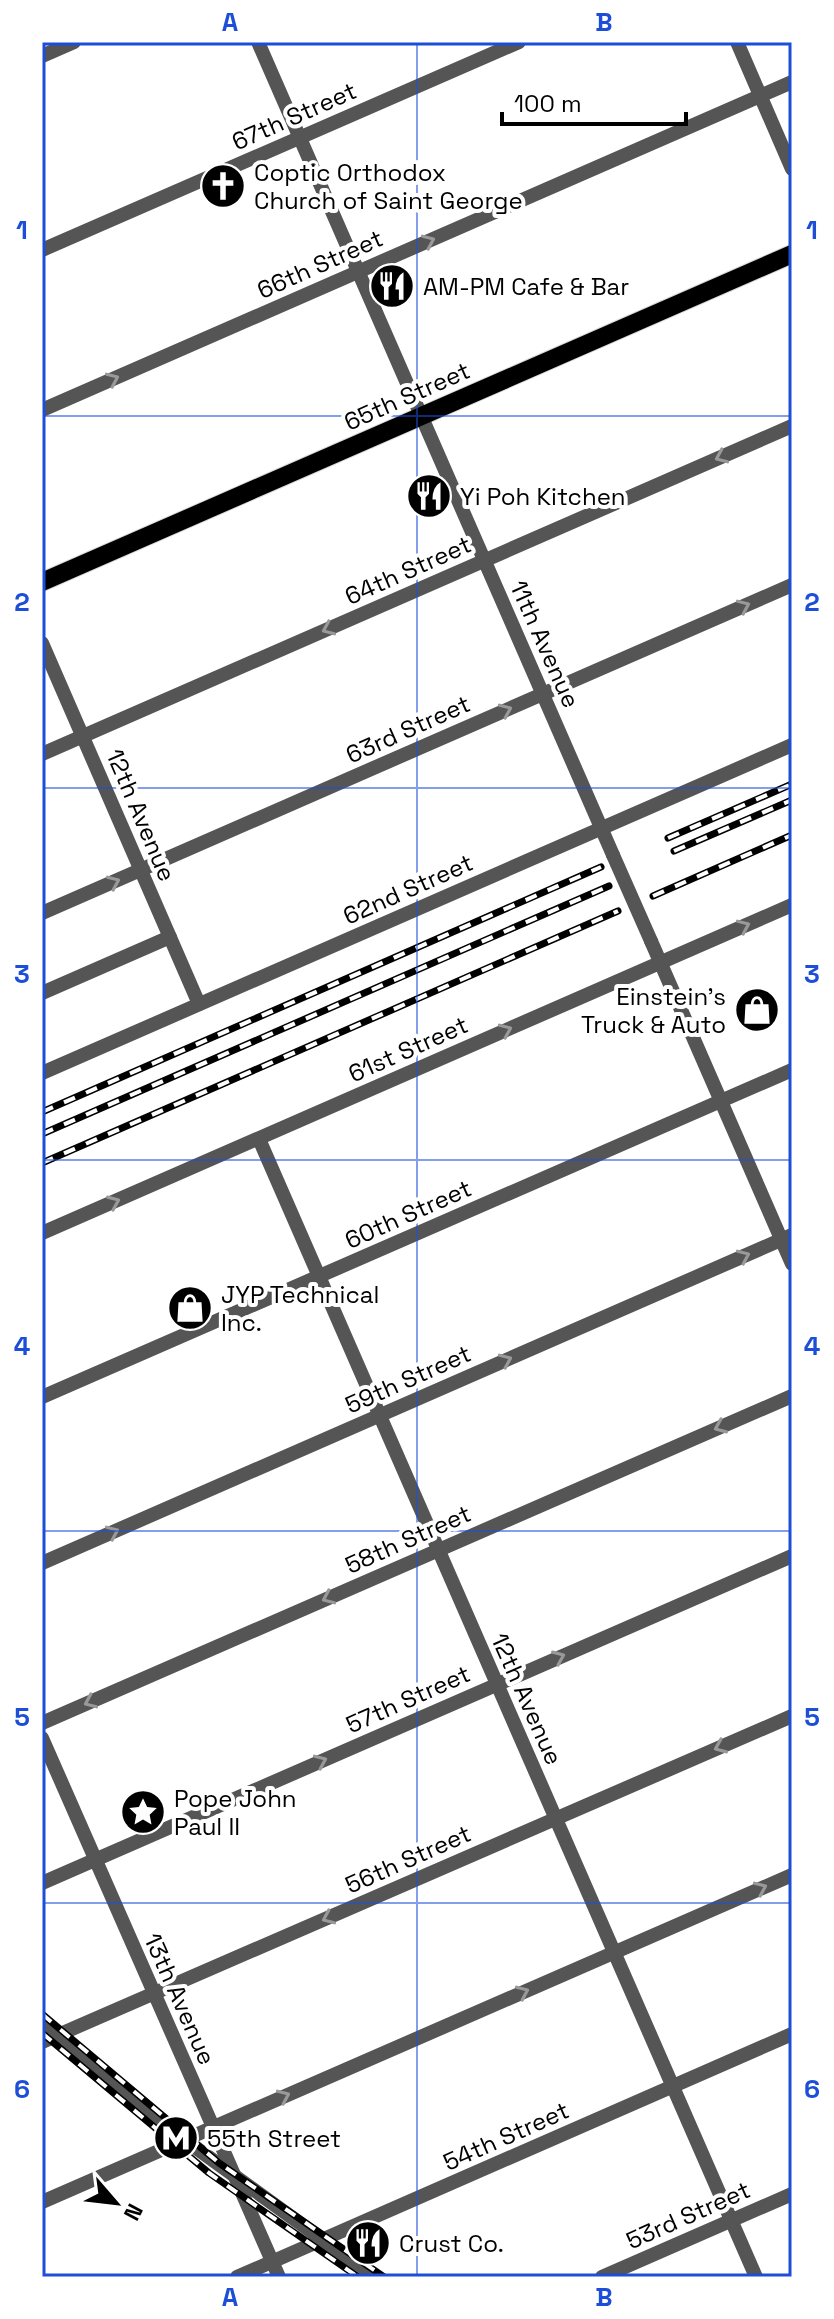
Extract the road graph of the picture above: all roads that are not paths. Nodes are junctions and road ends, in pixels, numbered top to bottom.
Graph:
1 (74, 42) edge
2 (258, 42) edge
3 (519, 42) edge
4 (737, 42) edge
5 (42, 56) edge
6 (792, 82) edge
7 (760, 96) junction
8 (300, 138) junction
9 (792, 169) edge
10 (42, 250) edge
11 (792, 254) edge
12 (358, 272) junction
13 (42, 410) edge
14 (422, 416) junction
15 (792, 426) edge
16 (484, 561) junction
17 (42, 582) edge
18 (792, 585) edge
19 (42, 643) edge
20 (543, 694) junction
21 (83, 736) junction
22 (792, 745) edge
23 (42, 754) edge
24 (602, 828) junction
25 (141, 870) junction
26 (792, 905) edge
27 (42, 913) edge
28 (170, 937) junction
29 (660, 962) junction
30 (42, 993) edge
31 (199, 1004) junction
32 (792, 1070) edge
33 (42, 1073) edge
34 (721, 1101) junction
35 (259, 1139) junction
36 (42, 1233) edge
37 (787, 1238) edge
38 (792, 1264) edge
39 (319, 1277) junction
40 (792, 1396) edge
41 (42, 1397) edge
42 (379, 1415) junction
43 (438, 1550) junction
44 (792, 1556) edge
45 (42, 1563) edge
46 (497, 1684) junction
47 (792, 1716) edge
48 (42, 1723) edge
49 (42, 1738) edge
50 (556, 1818) junction
51 (96, 1860) junction
52 (792, 1875) edge
53 (42, 1883) edge
54 (614, 1953) junction
55 (154, 1994) junction
56 (42, 2021) edge
57 (792, 2034) edge
58 (59, 2035) junction
59 (42, 2042) edge
60 (673, 2087) junction
61 (213, 2127) junction
62 (185, 2140) junction
63 (235, 2178) junction
64 (792, 2194) edge
65 (42, 2202) edge
66 (731, 2220) junction
67 (321, 2241) junction
68 (272, 2262) junction
69 (237, 2277) edge
70 (279, 2277) edge
71 (374, 2277) edge
72 (602, 2277) edge
73 (756, 2277) edge

1 - 5 street
2 - 8 street, 11th Avenue
3 - 8 street, 67th Street
4 - 7 street
6 - 7 street, 66th Street
7 - 9 street
12 -> 7 street, 66th Street
8 - 10 street, 67th Street
8 - 12 street, 11th Avenue
11 - 14 main road, 65th Street
13 -> 12 street, 66th Street
12 - 14 street, 11th Avenue
14 - 16 street, 11th Avenue
14 - 17 main road, 65th Street
15 -> 16 street, 64th Street
16 - 20 street, 11th Avenue
16 -> 21 street, 64th Street
20 -> 18 street, 63rd Street
19 - 21 street, 12th Avenue
20 - 24 street, 11th Avenue
25 -> 20 street, 63rd Street
21 - 23 street, 64th Street
21 - 25 street, 12th Avenue
22 - 24 street, 62nd Street
24 - 29 street, 11th Avenue, bridge
24 - 31 street, 62nd Street
27 -> 25 street, 63rd Street
25 - 28 street, 12th Avenue
29 -> 26 street, 61st Street
28 - 30 street
28 - 31 street, 12th Avenue
29 - 34 street, 11th Avenue
35 -> 29 street, 61st Street
31 - 33 street, 62nd Street
32 - 34 street, 60th Street
34 - 37 street, 11th Avenue
34 - 39 street, 60th Street
36 -> 35 street, 61st Street
35 - 39 street, 12th Avenue
37 - 38 street, 11th Avenue
42 -> 37 street, 59th Street
39 - 41 street, 60th Street
39 - 42 street, 12th Avenue
40 -> 43 street, 58th Street
42 - 43 street, 12th Avenue
45 -> 42 street, 59th Street
43 - 46 street, 12th Avenue
43 -> 48 street, 58th Street
46 -> 44 street, 57th Street
46 - 50 street, 12th Avenue
51 -> 46 street, 57th Street
47 -> 50 street, 56th Street
49 - 51 street, 13th Avenue
50 - 54 street, 12th Avenue
50 -> 55 street, 56th Street
51 - 53 street, 57th Street
51 - 55 street, 13th Avenue
54 -> 52 street
54 - 60 street, 12th Avenue
61 -> 54 street
55 - 58 street, 56th Street
55 - 61 street, 13th Avenue
56 - 58 street
57 - 60 street, 54th Street
58 - 59 street, 56th Street
58 - 62 street
60 - 66 street, 12th Avenue
60 - 67 street, 54th Street
61 - 62 street
61 - 63 street, 13th Avenue
62 - 63 street
62 - 65 street
63 - 67 street
63 - 68 street, 13th Avenue
64 - 66 street, 53rd Street
66 - 72 street, 53rd Street
66 - 73 street, 12th Avenue
67 - 68 street, 54th Street
67 - 71 street
68 - 69 street, 54th Street
68 - 70 street, 13th Avenue

